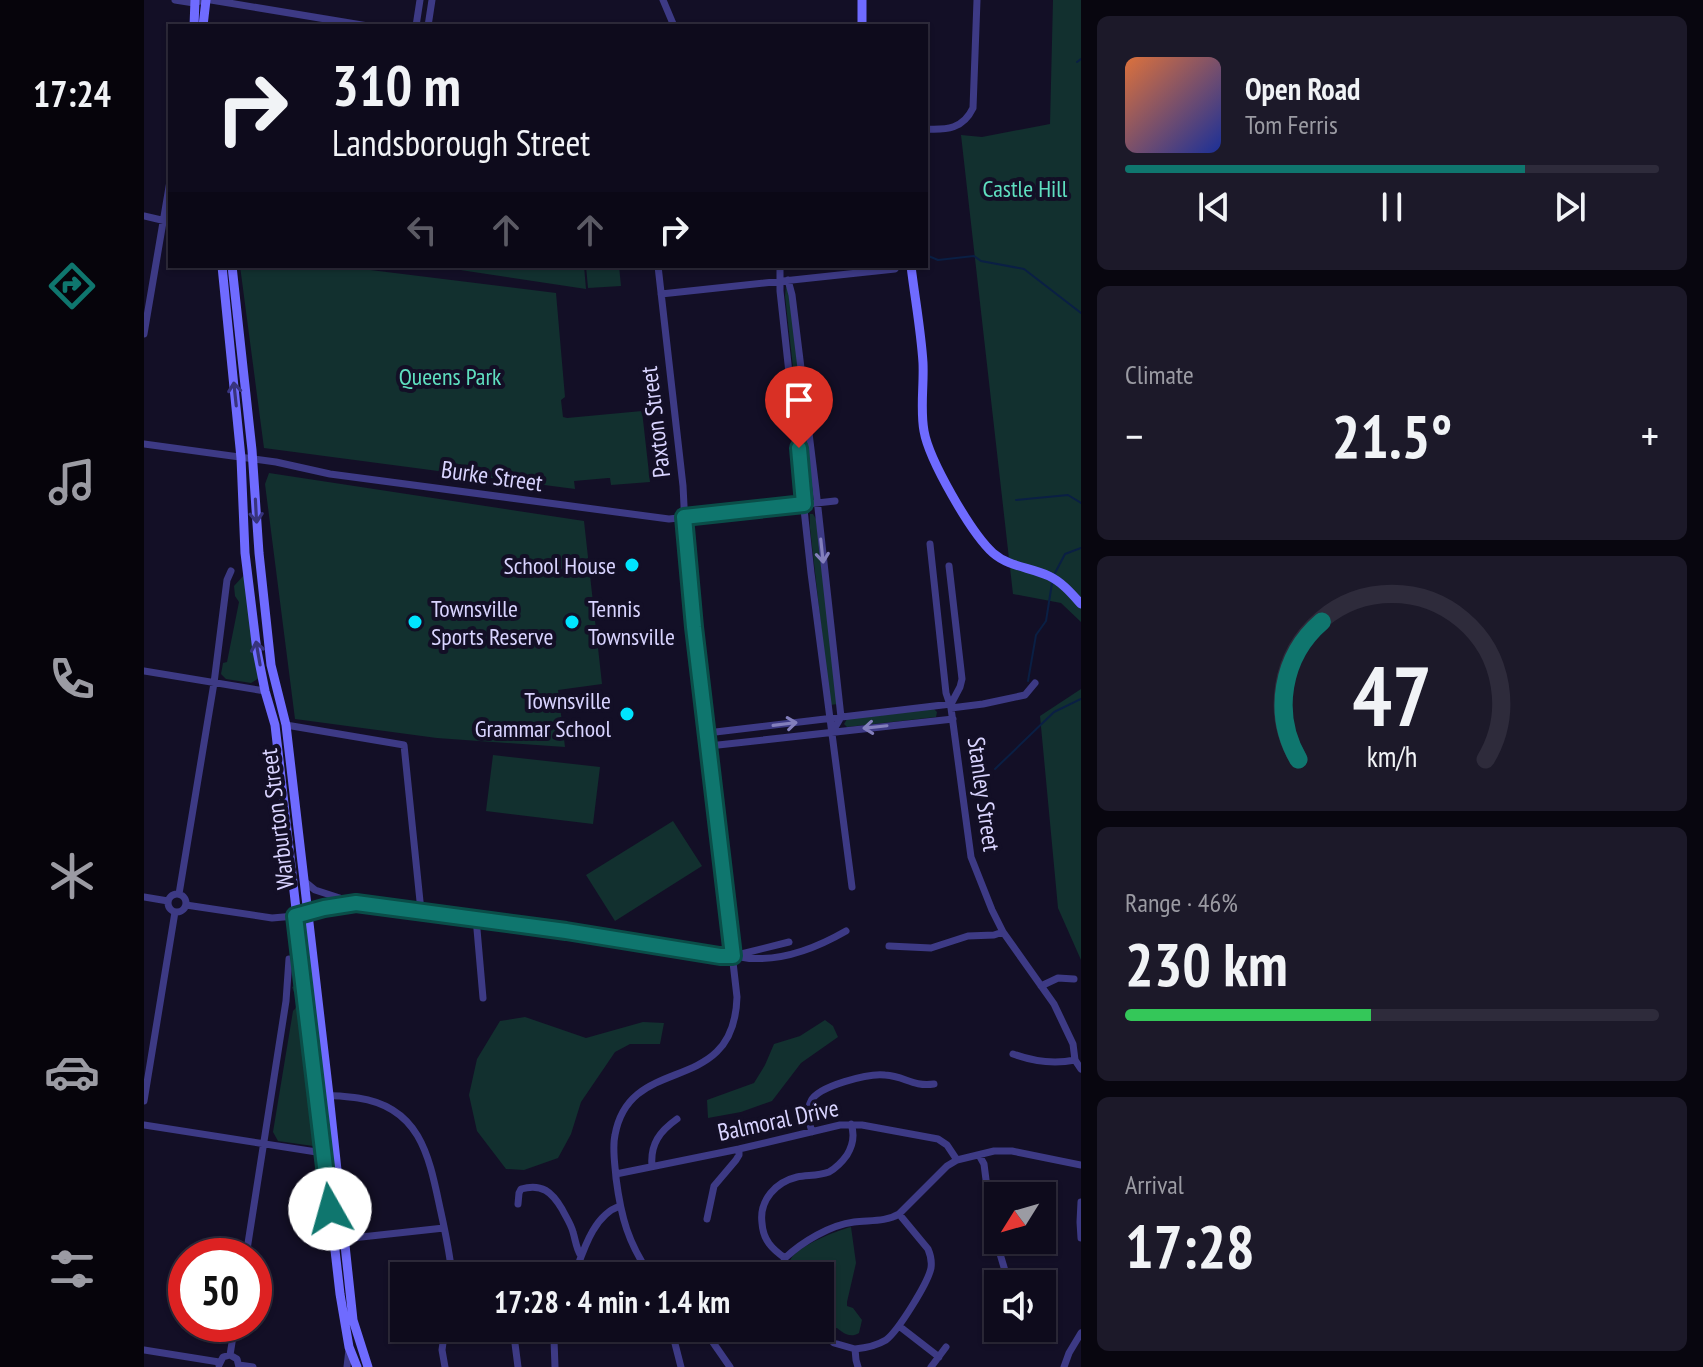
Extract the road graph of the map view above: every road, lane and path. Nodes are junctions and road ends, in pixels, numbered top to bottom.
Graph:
1 (175, 0) edge
2 (420, 0) edge
3 (432, 0) edge
4 (663, 0) edge
5 (862, 0) edge
6 (977, 0) edge
7 (202, 1) edge
8 (195, 24) edge
9 (203, 24) edge
10 (355, 24) edge
11 (416, 24) edge
12 (428, 24) edge
13 (673, 24) edge
14 (862, 24) edge
15 (928, 129) edge
16 (144, 216) edge
17 (167, 221) edge
18 (227, 268) edge
19 (227, 268) edge
20 (658, 268) edge
21 (781, 268) edge
22 (896, 268) edge
23 (911, 268) edge
24 (784, 280) junction
25 (661, 294) junction
26 (144, 334) edge
27 (144, 444) edge
28 (241, 458) junction
29 (253, 460) junction
30 (835, 501) dead end
31 (817, 503) junction
32 (804, 504) junction
33 (684, 517) junction
34 (930, 544) dead end
35 (949, 566) dead end
36 (231, 571) dead end
37 (1081, 604) edge
38 (144, 671) edge
39 (214, 683) junction
40 (1035, 683) dead end
41 (265, 691) junction
42 (951, 706) junction
43 (841, 717) junction
44 (829, 719) junction
45 (953, 719) junction
46 (286, 725) junction
47 (833, 731) junction
48 (707, 733) junction
49 (709, 746) junction
50 (304, 881) junction
51 (852, 887) dead end
52 (179, 894) junction
53 (144, 897) edge
54 (168, 901) junction
55 (356, 903) junction
56 (186, 905) junction
57 (421, 911) junction
58 (175, 912) junction
59 (308, 912) junction
60 (295, 916) junction
61 (476, 918) junction
62 (846, 931) dead end
63 (1003, 932) junction
64 (789, 942) dead end
65 (889, 946) dead end
66 (733, 956) junction
67 (289, 959) dead end
68 (1074, 979) dead end
69 (1041, 986) junction
70 (483, 998) dead end
71 (1013, 1054) dead end
72 (1075, 1060) junction
73 (1081, 1069) edge
74 (934, 1084) dead end
75 (329, 1095) junction
76 (317, 1097) junction
77 (144, 1101) edge
78 (677, 1119) dead end
79 (851, 1124) junction
80 (144, 1125) edge
81 (812, 1132) junction
82 (265, 1145) junction
83 (739, 1149) junction
84 (323, 1153) junction
85 (979, 1155) junction
86 (957, 1160) junction
87 (1081, 1165) edge
88 (652, 1166) junction
89 (616, 1174) junction
90 (1081, 1202) edge
91 (518, 1204) dead end
92 (620, 1206) junction
93 (899, 1214) junction
94 (707, 1219) dead end
95 (444, 1228) junction
96 (249, 1238) edge
97 (1081, 1238) edge
98 (343, 1239) junction
99 (581, 1256) junction
100 (785, 1258) junction
101 (450, 1262) edge
102 (579, 1262) edge
103 (642, 1262) edge
104 (784, 1262) edge
105 (1005, 1270) edge
106 (899, 1326) junction
107 (1081, 1333) edge
108 (232, 1342) edge
109 (443, 1342) edge
110 (515, 1342) edge
111 (554, 1342) edge
112 (674, 1342) edge
113 (713, 1342) edge
114 (833, 1342) edge
115 (349, 1347) junction
116 (946, 1347) dead end
117 (855, 1349) junction
118 (144, 1350) edge
119 (230, 1355) junction
120 (939, 1357) junction
121 (219, 1365) edge
122 (239, 1366) edge
123 (1068, 1366) edge
124 (253, 1367) edge
125 (347, 1367) edge
126 (357, 1367) edge
127 (368, 1367) edge
128 (445, 1367) edge
129 (518, 1367) edge
130 (555, 1367) edge
131 (681, 1367) edge
132 (730, 1367) edge
133 (858, 1367) edge
134 (931, 1367) edge

1 - 7 street
2 - 11 street
3 - 12 street
4 - 13 street
5 - 14 main road
6 - 15 street
7 - 8 main road
7 - 9 main road
7 - 10 street
16 - 17 street
17 - 26 street
28 -> 18 main road, Warburton Street
19 - 29 main road, Warburton Street
20 - 25 street, Paxton Street
21 - 24 street
22 - 24 street
23 - 37 main road
24 - 25 street
24 - 31 street
24 - 32 street
25 - 33 street, Paxton Street
27 - 28 street, Burke Street
28 - 29 street, Burke Street
41 -> 28 main road, Warburton Street
29 - 33 street, Burke Street
29 -> 46 main road, Warburton Street
30 - 31 street, Burke Street
31 - 32 street, Burke Street
31 -> 43 street
32 - 33 street, Burke Street
32 - 44 street
33 - 48 street, Paxton Street
34 - 42 street, Stanley Street
35 - 42 street, Stanley Street
36 - 39 street
38 - 39 street
39 - 41 street
39 - 52 street
40 - 42 street
41 - 60 main road, Warburton Street
42 - 43 street
42 - 45 street, Stanley Street
43 - 44 street
43 - 47 street
44 - 47 street
48 -> 44 street
45 -> 47 street
45 - 63 street, Stanley Street
46 - 50 main road, Warburton Street
46 - 57 street
47 - 49 street
47 - 51 street
48 - 49 street, Paxton Street
49 - 66 street, Paxton Street
50 - 55 street
50 - 59 main road, Warburton Street
52 - 54 street
52 - 56 street
53 - 54 street
54 - 58 street
55 - 57 street
55 - 59 street
56 - 58 street
56 - 60 street
57 - 61 street
58 - 77 street
59 - 60 street
59 - 75 main road, Warburton Street
60 - 76 main road, Warburton Street
61 - 66 street
61 - 70 street
62 - 66 street
63 - 65 street
63 - 69 street, Stanley Street
64 - 66 street
66 - 89 street, Paxton Street
67 - 82 street
68 - 69 street
69 - 72 street, Stanley Street
71 - 72 street
72 - 73 street, Stanley Street
74 - 81 street
75 - 76 street
75 - 95 street
75 - 98 main road, Warburton Street
76 - 84 main road, Warburton Street
78 - 88 street
79 - 81 street, Balmoral Drive
79 - 86 street, Balmoral Drive
79 - 100 street
80 - 82 street
81 - 83 street, Balmoral Drive
82 - 84 street
82 - 96 street
83 - 88 street, Balmoral Drive
83 - 94 street
84 - 115 main road, Warburton Street
85 - 86 street
85 - 87 street
85 - 105 street
86 - 93 street
88 - 89 street, Balmoral Drive
89 - 92 street, Paxton Street
90 - 97 street
91 - 99 street
92 - 99 street
92 - 103 street, Paxton Street
93 - 100 street
93 - 106 street
95 - 98 street
95 - 101 street
98 - 127 main road, Warburton Street
99 - 102 street
100 - 104 street
106 - 117 street
106 - 120 street
107 - 123 street
108 - 119 street
109 - 128 street
110 - 129 street
111 - 130 street
112 - 131 street
113 - 132 street
114 - 117 street
115 - 125 street
115 - 126 main road, Warburton Street
116 - 120 street
117 - 133 street
118 - 121 street
119 - 121 street
119 - 122 street
120 - 134 street
122 - 124 street

